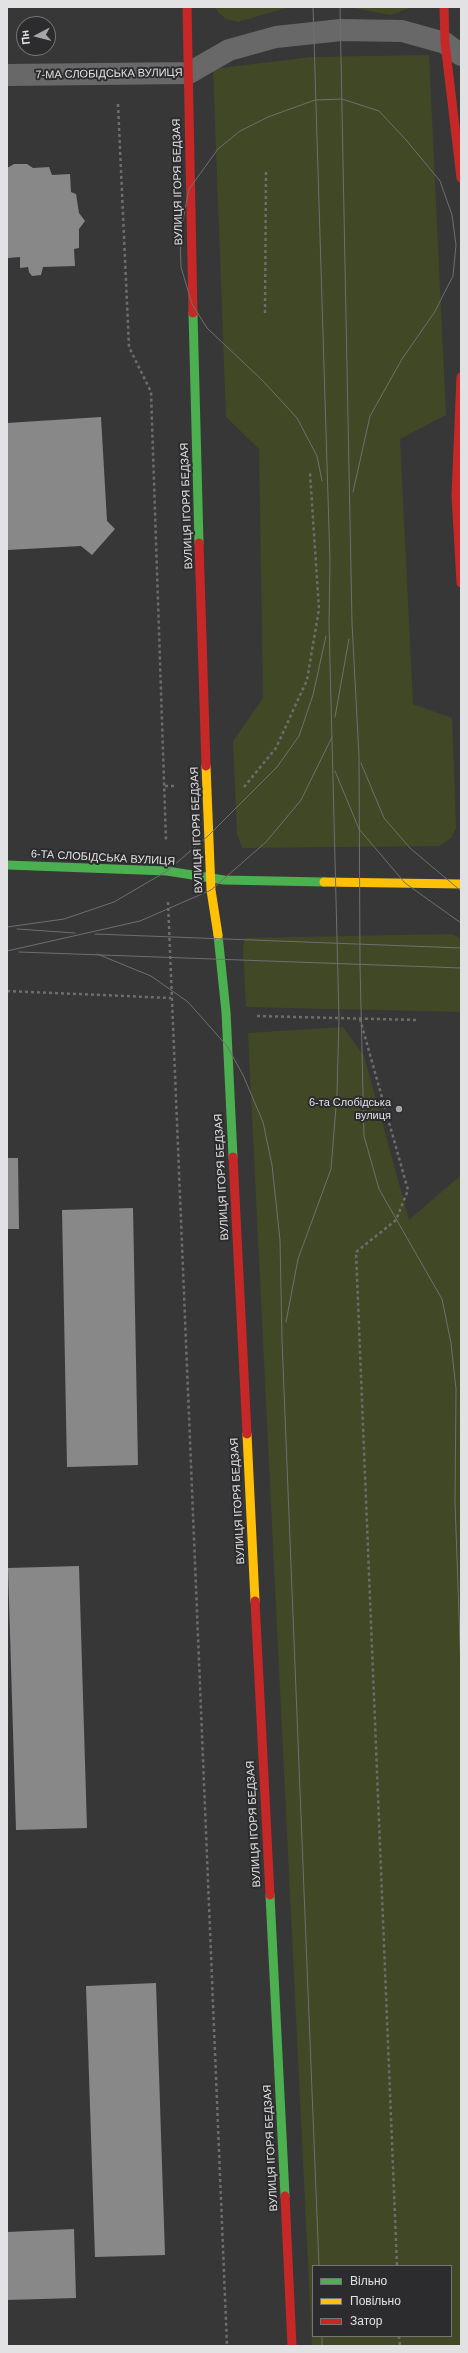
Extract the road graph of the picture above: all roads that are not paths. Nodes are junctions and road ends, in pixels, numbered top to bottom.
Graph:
1 (187, 7) edge
2 (444, 7) edge
3 (453, 49) edge
4 (189, 73) junction
5 (7, 75) edge
6 (461, 178) edge
7 (461, 377) edge
8 (461, 583) edge
9 (7, 865) edge
10 (210, 879) junction
11 (461, 884) edge
12 (292, 2346) edge

1 - 4 street, ВУЛИЦЯ ІГОРЯ БЕДЗАЯ
2 - 3 street
3 - 4 street, 7-МА СЛОБІДСЬКА ВУЛИЦЯ
3 - 6 street
4 - 5 street, 7-МА СЛОБІДСЬКА ВУЛИЦЯ
4 - 10 street, ВУЛИЦЯ ІГОРЯ БЕДЗАЯ
7 - 8 street
9 - 10 street, 6-ТА СЛОБІДСЬКА ВУЛИЦЯ
10 - 11 street, 6-ТА СЛОБІДСЬКА ВУЛИЦЯ
10 - 12 street, ВУЛИЦЯ ІГОРЯ БЕДЗАЯ

